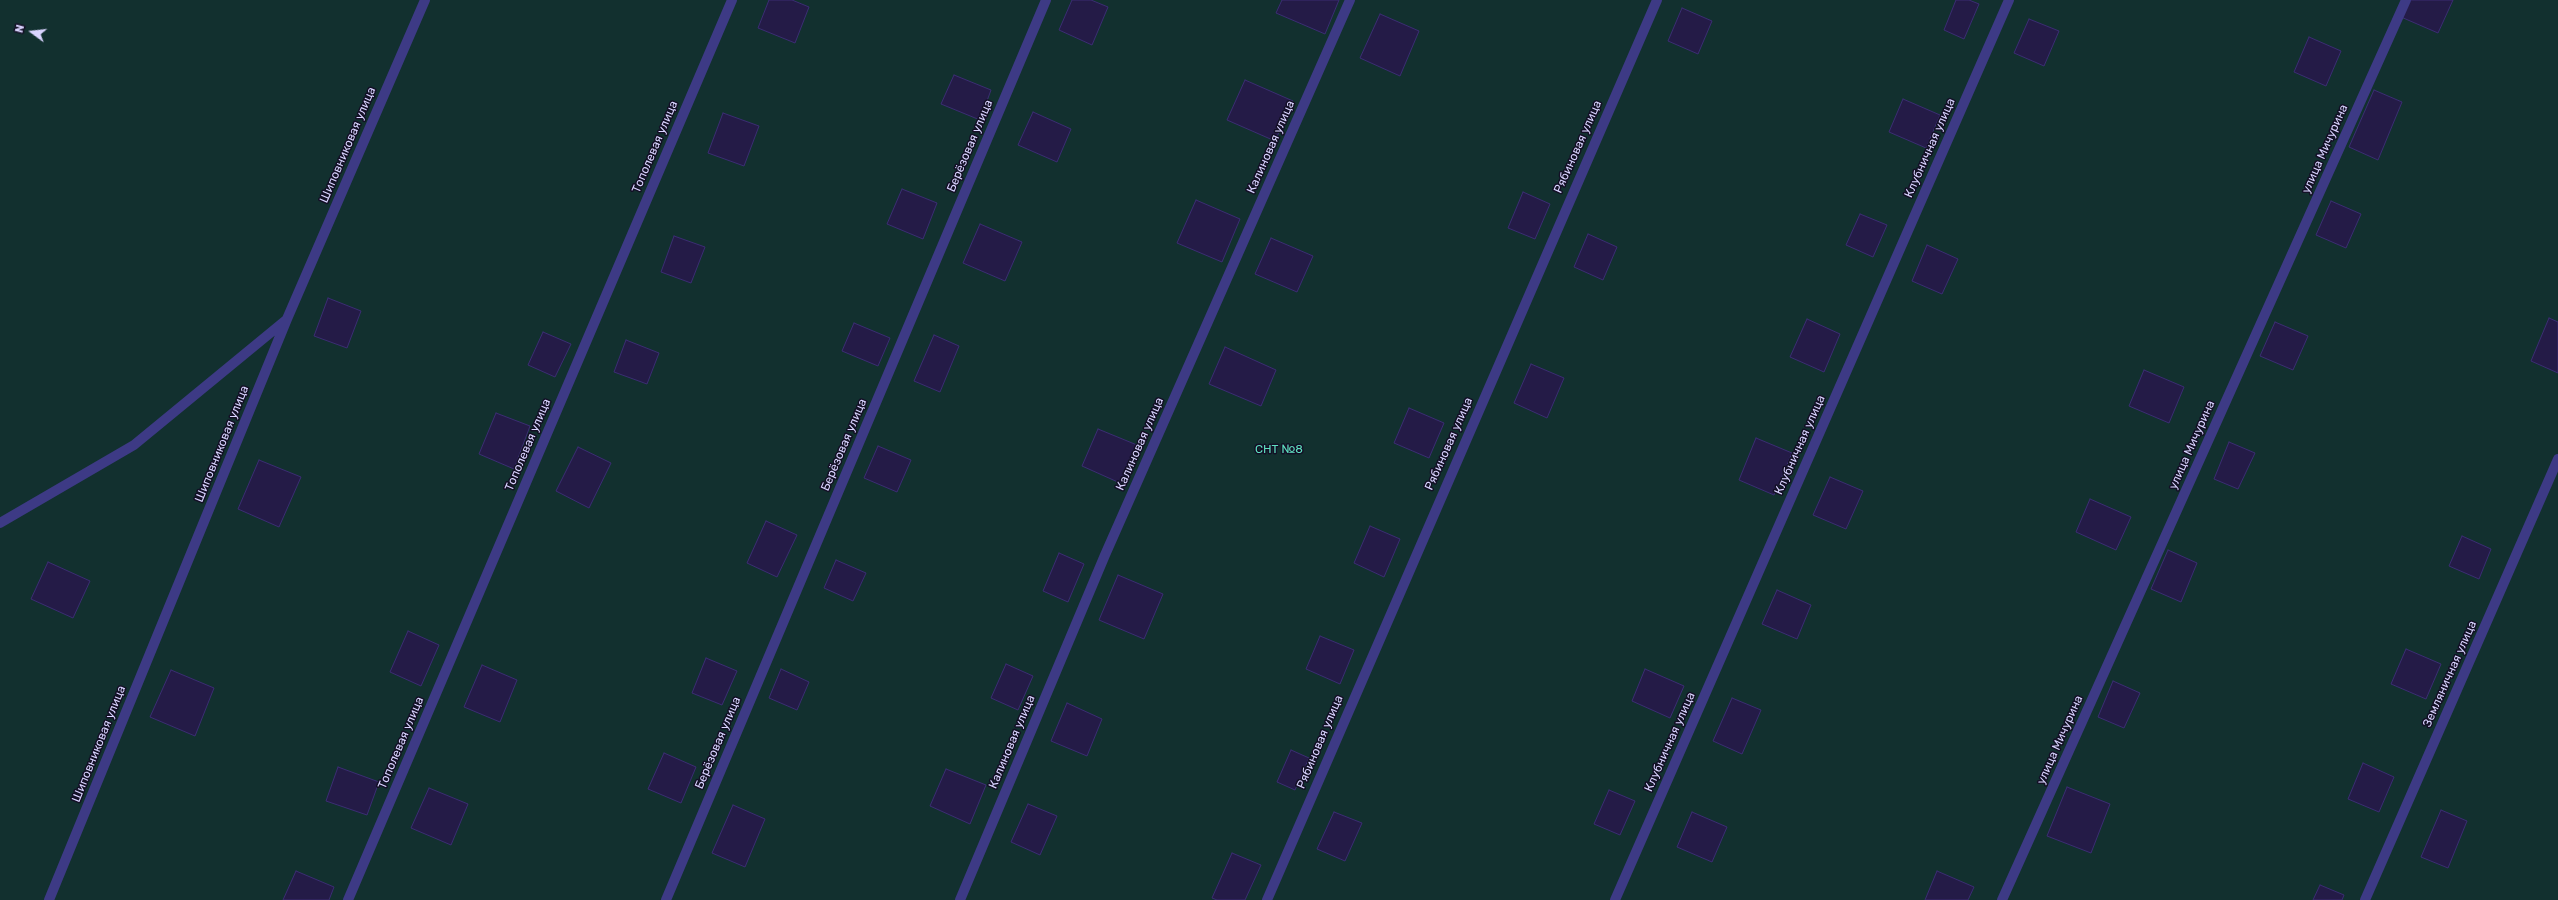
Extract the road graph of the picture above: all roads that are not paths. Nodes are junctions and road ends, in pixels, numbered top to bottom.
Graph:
1 (425, 0) edge
2 (732, 0) edge
3 (1046, 0) edge
4 (1350, 0) edge
5 (1657, 0) edge
6 (2009, 0) edge
7 (2406, 0) edge
8 (287, 319) junction
9 (2558, 459) edge
10 (0, 523) edge
11 (49, 900) edge
12 (348, 900) edge
13 (666, 900) edge
14 (960, 900) edge
15 (1266, 900) edge
16 (1615, 900) edge
17 (2002, 900) edge
18 (2365, 900) edge

1 - 8 street, Шиповниковая улица
2 - 12 street, Тополевая улица
3 - 13 street, Берёзовая улица
4 - 14 street, Калиновая улица
5 - 15 street, Рябиновая улица
6 - 16 street, Клубничная улица
7 - 17 street, улица Мичурина
8 - 10 street
8 - 11 street, Шиповниковая улица
9 - 18 street, Земляничная улица

